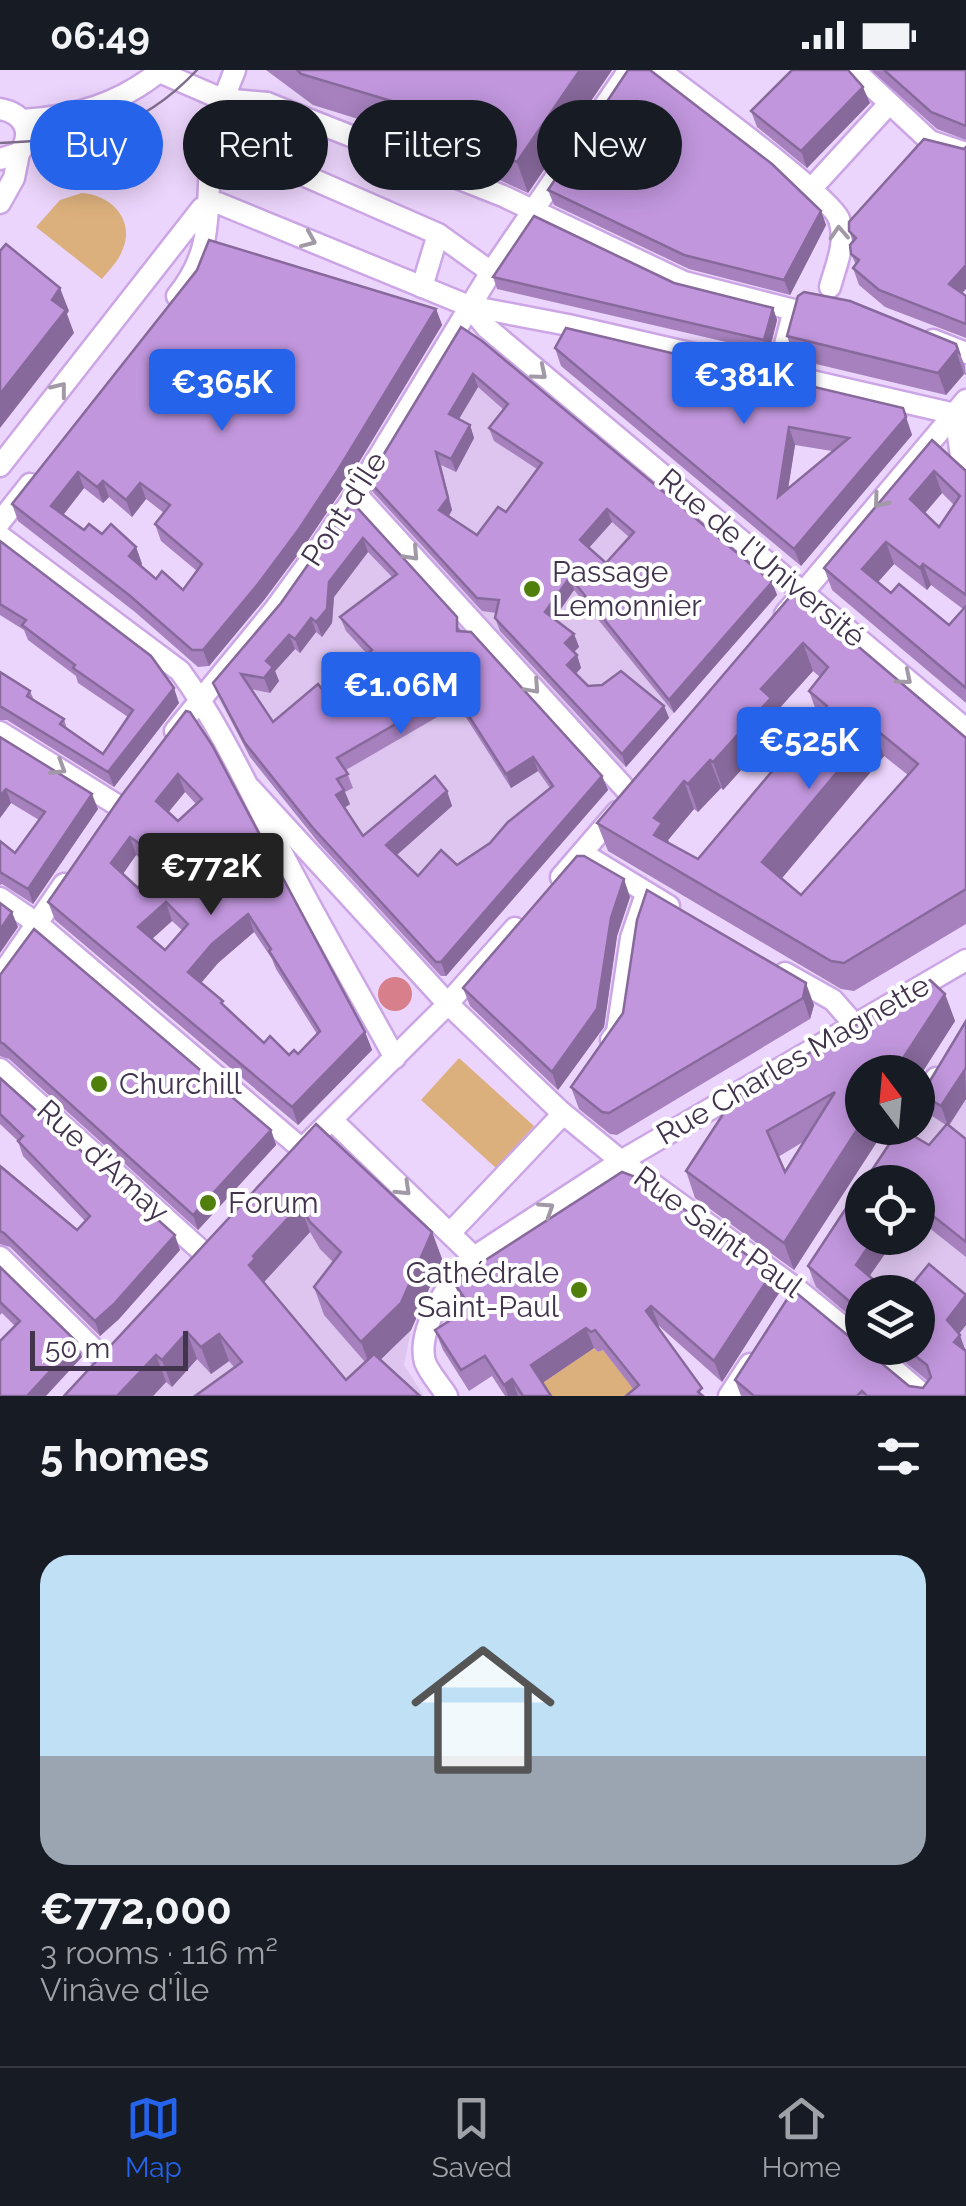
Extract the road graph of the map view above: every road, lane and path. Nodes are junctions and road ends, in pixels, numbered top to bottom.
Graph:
1 (235, 70) edge
2 (629, 70) edge
3 (660, 70) edge
4 (854, 70) edge
5 (158, 71) edge
6 (222, 99) junction
7 (233, 100) edge
8 (888, 105) junction
9 (0, 109) edge
10 (22, 120) junction
11 (328, 127) edge
12 (966, 154) edge
13 (6, 158) edge
14 (328, 186) edge
15 (811, 189) junction
16 (213, 190) edge
17 (0, 203) edge
18 (214, 204) junction
19 (531, 210) junction
20 (438, 234) junction
21 (491, 272) junction
22 (422, 287) junction
23 (470, 306) junction
24 (167, 310) edge
25 (794, 310) junction
26 (910, 332) edge
27 (966, 353) edge
28 (777, 375) junction
29 (962, 410) edge
30 (966, 461) edge
31 (0, 466) edge
32 (44, 466) edge
33 (356, 494) junction
34 (0, 522) edge
35 (0, 536) edge
36 (803, 593) junction
37 (774, 626) edge
38 (200, 698) junction
39 (966, 730) edge
40 (0, 732) edge
41 (164, 744) edge
42 (260, 784) junction
43 (118, 804) edge
44 (582, 853) junction
45 (78, 864) edge
46 (549, 890) edge
47 (646, 893) junction
48 (0, 898) edge
49 (680, 912) edge
50 (526, 916) edge
51 (38, 924) junction
52 (966, 960) edge
53 (765, 961) edge
54 (0, 977) edge
55 (448, 1004) junction
56 (855, 1025) junction
57 (395, 1058) junction
58 (596, 1060) edge
59 (946, 1060) edge
60 (0, 1069) edge
61 (935, 1078) edge
62 (566, 1104) junction
63 (334, 1121) junction
64 (621, 1160) junction
65 (450, 1233) junction
66 (205, 1254) edge
67 (474, 1256) junction
68 (0, 1257) edge
69 (845, 1328) edge
70 (759, 1350) edge
71 (107, 1361) edge
72 (890, 1365) edge
73 (447, 1396) edge
74 (729, 1396) edge
75 (926, 1396) edge

1 - 6 street
2 - 19 street, Pont d'Île
3 - 15 street
4 - 8 street
5 - 6 street
5 - 10 street
6 - 7 street
8 - 12 street
8 - 15 street
9 - 10 street
10 - 13 street
11 - 19 street
13 - 17 street
14 - 20 street
25 -> 15 street
16 - 18 street
18 -> 22 street
18 - 24 street
31 -> 18 street
19 - 21 street, Pont d'Île
19 - 25 street
20 - 21 street
20 - 22 street
21 - 23 street, Pont d'Île
22 - 23 street
23 - 28 street
23 - 33 street, Pont d'Île
23 -> 36 street, Rue de l'Université
25 - 28 street
26 - 27 street
28 - 29 street
29 - 30 street
29 -> 36 street
32 - 34 street
33 - 38 street, Pont d'Île
33 -> 44 street
35 - 38 street
36 - 37 street
36 -> 39 street, Rue de l'Université
38 - 41 street, Pont d'Île
38 - 42 street
40 -> 43 street
42 - 55 street, Rue Saint Paul
42 - 57 street
44 - 46 street
44 - 47 street
45 - 51 street
47 - 49 street
47 - 58 street
48 - 51 street
50 - 55 street
51 - 54 street
51 - 63 street
52 - 56 street, Rue Charles Magnette
53 - 56 street
55 - 57 street
55 - 62 street, Rue Saint Paul
56 - 64 street, Rue Charles Magnette
57 - 63 street
59 - 61 street
60 - 66 street, Rue d'Amay
62 - 64 street, Rue Saint Paul
62 - 65 street
63 -> 65 street
67 -> 64 street, Rue Charles Magnette
64 - 69 street, Rue Saint Paul
65 - 67 street
67 - 73 street, Rue Charles Magnette
68 - 71 street
70 - 74 street
72 - 75 street

